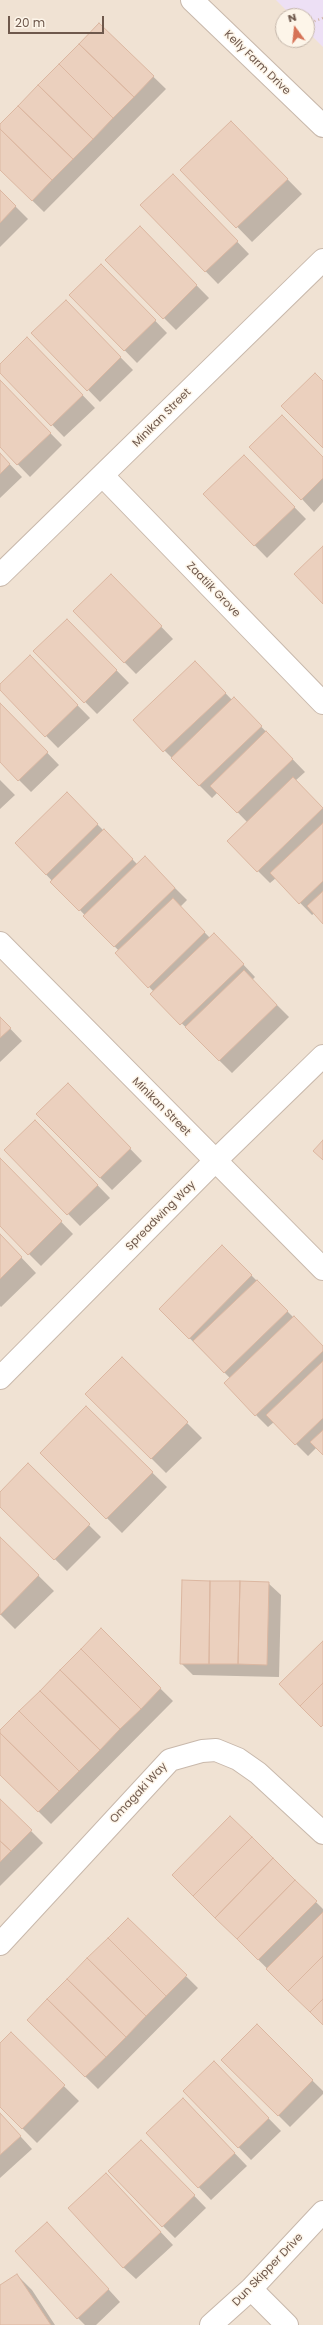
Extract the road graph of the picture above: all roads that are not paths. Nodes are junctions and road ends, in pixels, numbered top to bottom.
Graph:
1 (192, 0) edge
2 (323, 126) edge
3 (323, 260) edge
4 (103, 476) junction
5 (0, 576) edge
6 (323, 703) edge
7 (0, 944) edge
8 (323, 1056) edge
9 (215, 1161) junction
10 (323, 1269) edge
11 (0, 1378) edge
12 (323, 1833) edge
13 (0, 1944) edge
14 (323, 2212) edge
15 (251, 2289) junction
16 (211, 2325) edge
17 (287, 2325) edge

1 - 2 street, Kelly Farm Drive
3 - 4 street, Minikan Street
4 - 5 street, Minikan Street
4 - 6 street, Zaatiik Grove
7 - 9 street, Minikan Street
8 - 9 street, Spreadwing Way
9 - 10 street, Minikan Street
9 - 11 street, Spreadwing Way
12 - 13 street, Omagaki Way
14 - 15 street, Dun Skipper Drive
15 - 16 street, Dun Skipper Drive
15 - 17 street

